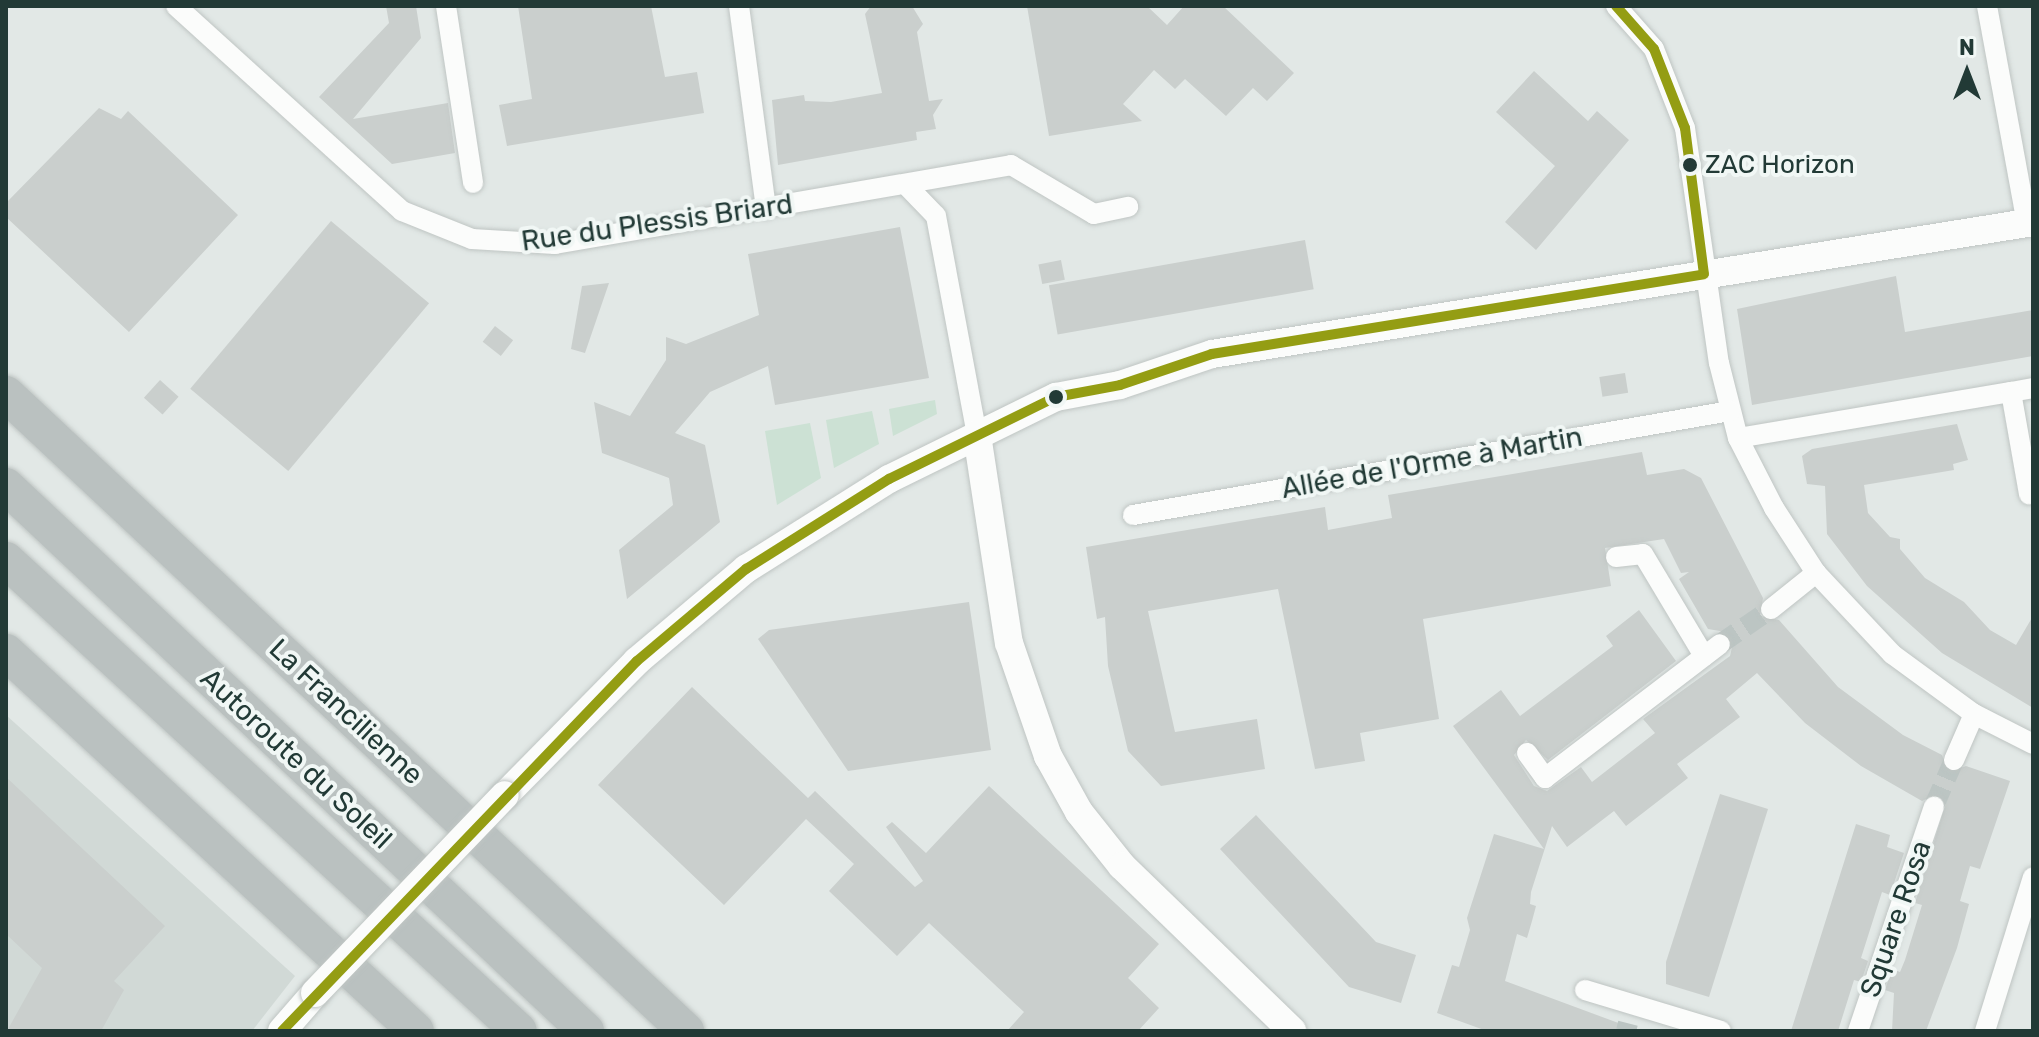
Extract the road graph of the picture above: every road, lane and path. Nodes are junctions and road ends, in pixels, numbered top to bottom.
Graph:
1 (176, 6) edge
2 (446, 6) edge
3 (739, 6) edge
4 (1616, 6) edge
5 (1987, 6) edge
6 (473, 183) dead end
7 (908, 187) junction
8 (1128, 207) dead end
9 (766, 209) junction
10 (2030, 223) edge
11 (1704, 274) junction
12 (2033, 388) edge
13 (2011, 392) junction
14 (6, 394) edge
15 (1730, 411) junction
16 (977, 435) junction
17 (1738, 438) junction
18 (6, 486) edge
19 (2029, 494) dead end
20 (1133, 515) dead end
21 (1616, 557) dead end
22 (6, 560) edge
23 (1816, 573) junction
24 (1771, 609) tunnel mouth
25 (6, 652) edge
26 (1974, 714) junction
27 (2033, 744) edge
28 (1527, 753) dead end
29 (1954, 760) tunnel mouth
30 (1934, 806) tunnel mouth
31 (2033, 877) edge
32 (1585, 990) dead end
33 (282, 1031) edge
34 (416, 1031) edge
35 (519, 1031) edge
36 (586, 1031) edge
37 (686, 1031) edge
38 (1292, 1031) edge
39 (1721, 1031) edge
40 (1858, 1031) edge
41 (1985, 1031) edge

1 - 9 street, Rue du Plessis Briard
2 - 6 street
3 - 9 street
4 - 11 street
5 - 10 street
7 - 8 street, Rue du Plessis Briard
7 - 9 street, Rue du Plessis Briard
7 - 16 street
10 - 11 main road
11 - 15 street
11 - 16 main road
12 - 13 street
13 - 17 street
13 - 19 street
14 - 37 highway, La Francilienne
15 - 17 street
15 - 20 street, Allée de l'Orme à Martin
16 - 33 main road, bridge
16 - 38 main road
17 - 23 street
18 - 36 highway, Autoroute du Soleil
21 - 28 street
22 - 35 highway, Autoroute du Soleil
23 - 24 street
23 - 26 street
25 - 34 highway
26 - 27 street
26 - 29 street
30 - 40 street, Square Rosa
31 - 41 street
32 - 39 street

